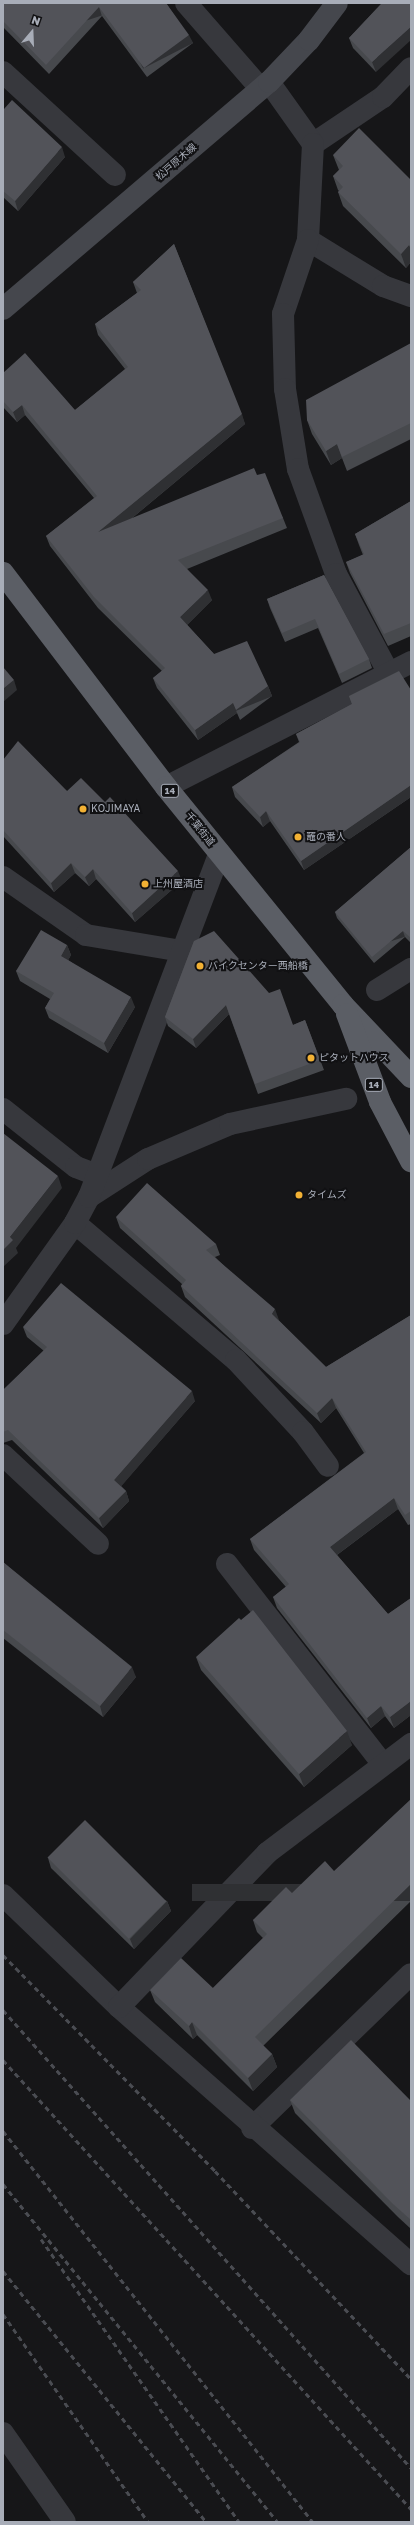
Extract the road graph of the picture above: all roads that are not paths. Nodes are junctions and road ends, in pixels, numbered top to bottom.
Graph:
1 (186, 3) edge
2 (336, 3) edge
3 (411, 68) edge
4 (3, 72) edge
5 (265, 85) junction
6 (313, 144) junction
7 (115, 175) dead end
8 (308, 240) junction
9 (411, 296) edge
10 (3, 309) edge
11 (3, 573) edge
12 (411, 662) edge
13 (388, 672) junction
14 (166, 787) junction
15 (220, 853) junction
16 (3, 877) edge
17 (182, 951) junction
18 (411, 969) edge
19 (377, 990) dead end
20 (343, 1005) junction
21 (411, 1077) edge
22 (346, 1099) dead end
23 (3, 1109) edge
24 (411, 1161) edge
25 (97, 1175) junction
26 (89, 1197) junction
27 (75, 1223) junction
28 (3, 1324) edge
29 (3, 1455) edge
30 (328, 1466) dead end
31 (98, 1544) dead end
32 (227, 1564) dead end
33 (411, 1744) edge
34 (382, 1763) junction
35 (3, 1895) edge
36 (411, 1974) edge
37 (119, 2007) junction
38 (252, 2128) junction
39 (411, 2264) edge
40 (3, 2433) edge
41 (65, 2522) edge

1 - 5 street
2 - 5 main road, 松戸原木線
3 - 6 street
4 - 7 street
5 - 6 street
5 - 10 main road, 松戸原木線
6 - 8 street
8 - 9 street
8 - 13 street
11 - 14 highway, 千葉街道 / 14
12 - 13 street
13 - 14 street
14 - 15 highway, 千葉街道 / 14
15 - 17 street
15 - 20 highway, 千葉街道 / 14
16 - 17 street
17 - 25 street
18 - 19 street
20 - 21 highway, 千葉街道 / 14
20 - 24 highway, 千葉街道 / 14
22 - 26 street
23 - 25 street
25 - 26 street
26 - 27 street
27 - 28 street
27 - 30 street
29 - 31 street
32 - 34 street
33 - 34 street
34 - 37 street
35 - 37 street
36 - 38 street
37 - 38 street
38 - 39 street
40 - 41 street

